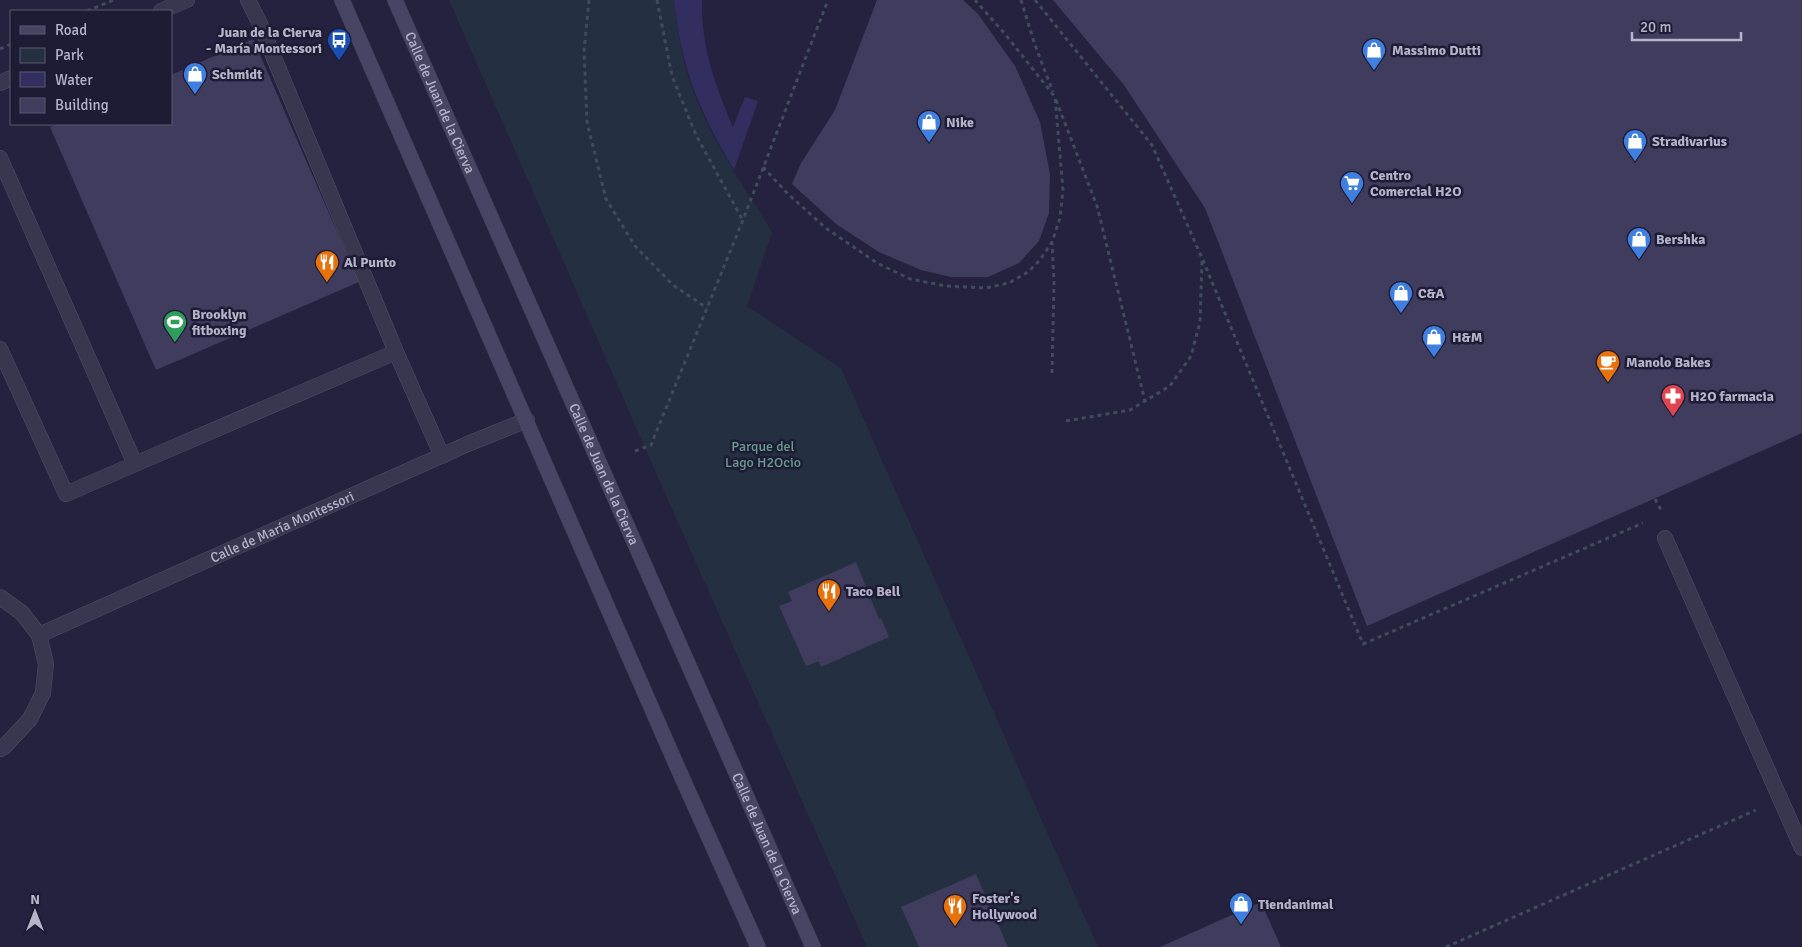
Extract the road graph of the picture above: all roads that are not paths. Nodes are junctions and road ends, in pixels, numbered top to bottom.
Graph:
1 (187, 0) edge
2 (248, 0) edge
3 (342, 0) edge
4 (395, 0) edge
5 (163, 10) edge
6 (0, 158) edge
7 (0, 349) edge
8 (396, 352) junction
9 (527, 420) junction
10 (442, 456) junction
11 (136, 464) junction
12 (1665, 538) dead end
13 (0, 597) edge
14 (39, 634) junction
15 (0, 749) edge
16 (1802, 848) edge
17 (758, 947) edge
18 (813, 947) edge

1 - 5 street
2 - 8 street
3 - 9 street
4 - 18 street, Calle de Juan de la Cierva
6 - 11 street
7 - 11 street
8 - 10 street
8 - 11 street
9 - 10 street, Calle de María Montessori
9 - 17 street
10 - 14 street, Calle de María Montessori
12 - 16 street
13 - 14 street
14 - 15 street

